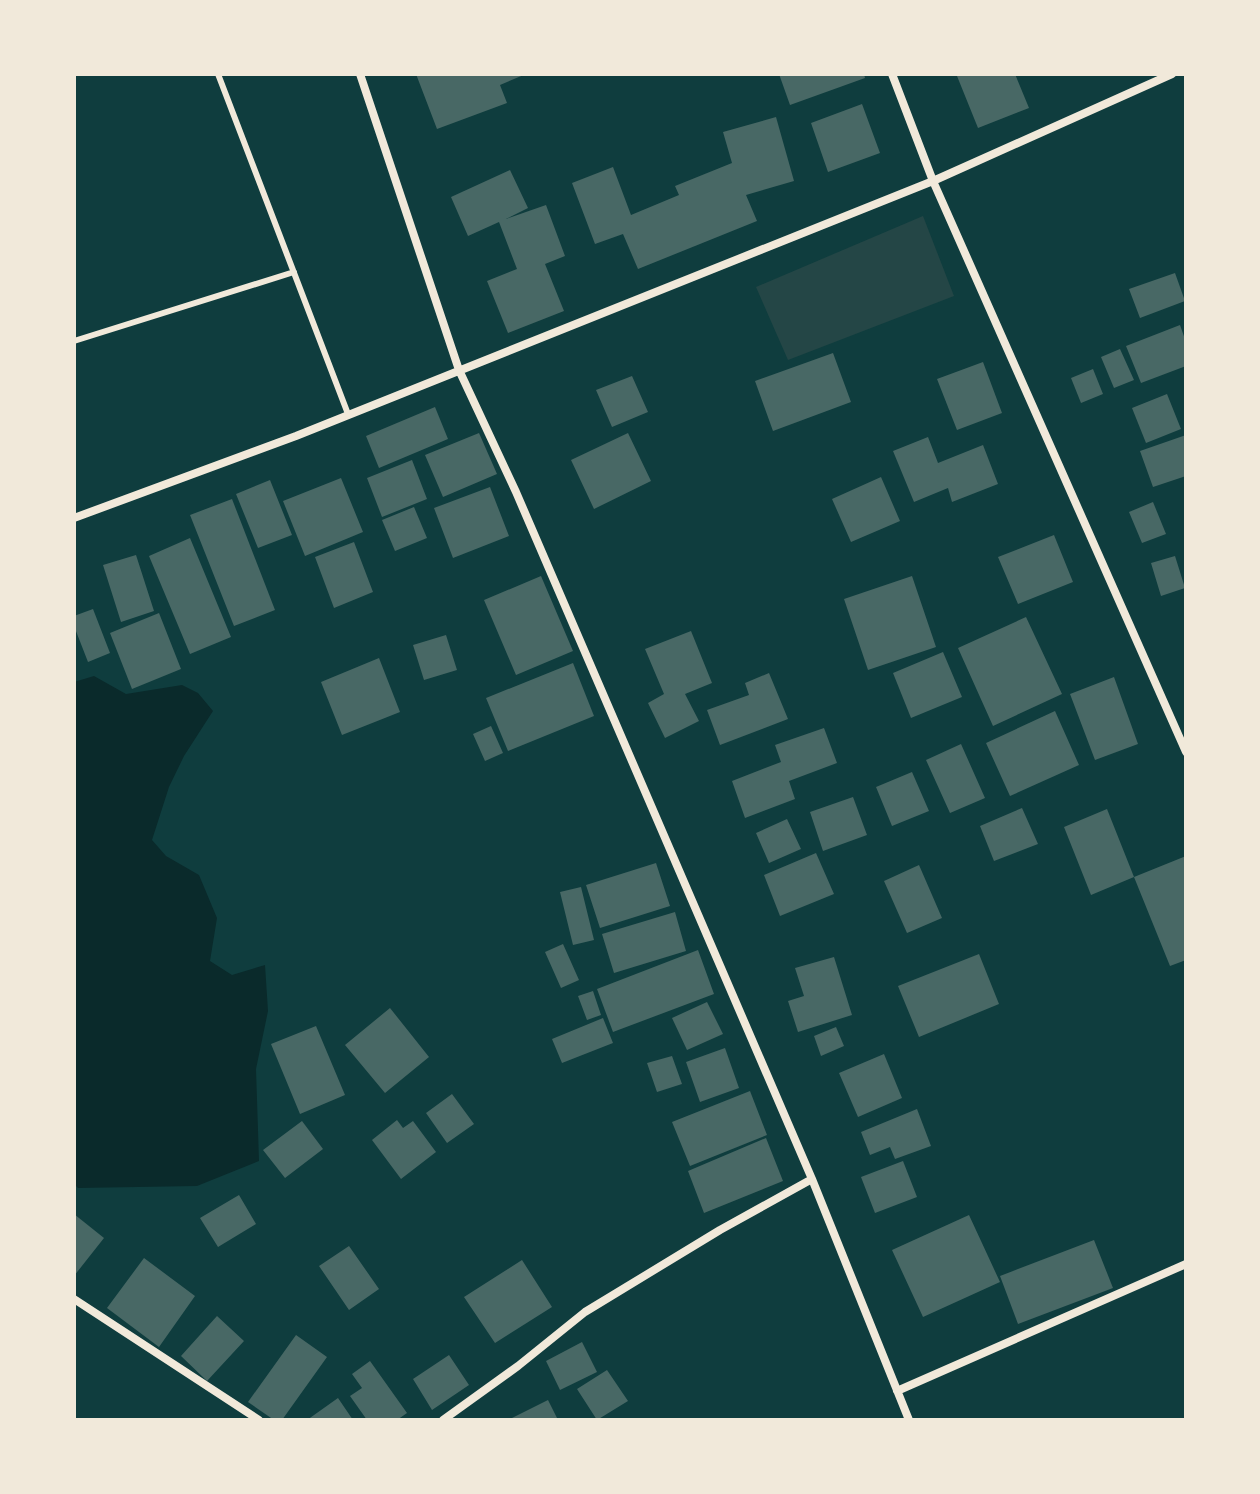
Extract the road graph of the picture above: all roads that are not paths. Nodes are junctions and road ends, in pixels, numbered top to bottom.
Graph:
1 (218, 74) edge
2 (360, 74) edge
3 (892, 74) edge
4 (1172, 74) edge
5 (933, 181) junction
6 (294, 272) junction
7 (74, 341) edge
8 (459, 370) junction
9 (348, 414) junction
10 (74, 518) edge
11 (1186, 752) edge
12 (812, 1179) junction
13 (1186, 1264) edge
14 (74, 1299) edge
15 (897, 1391) junction
16 (259, 1420) edge
17 (443, 1420) edge
18 (909, 1420) edge

1 - 6 lane
2 - 8 street
3 - 5 street
4 - 5 street
5 - 8 street
5 - 11 street
6 - 7 lane
6 - 9 lane
8 - 9 street
8 - 12 street
9 - 10 street
12 - 15 street
12 - 17 street
13 - 15 street
14 - 16 street
15 - 18 street

